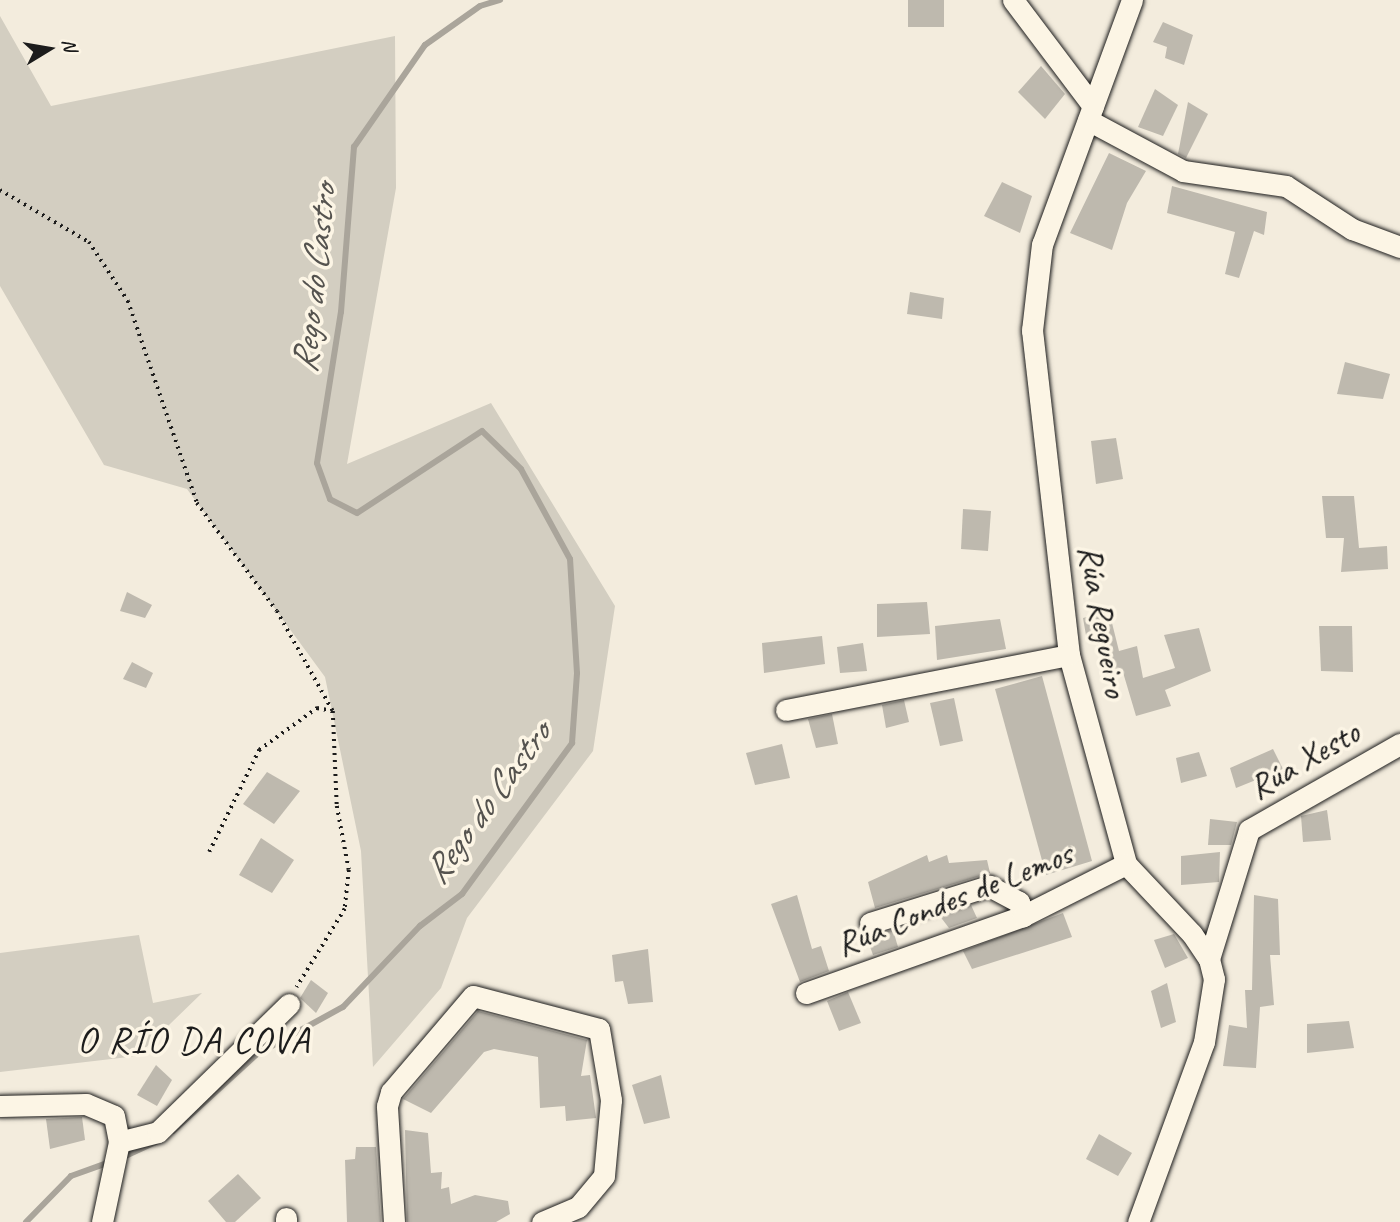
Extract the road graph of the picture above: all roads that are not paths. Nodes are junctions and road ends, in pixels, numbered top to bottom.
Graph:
1 (1013, 0) edge
2 (1132, 0) edge
3 (1091, 113) junction
4 (1400, 247) edge
5 (1069, 655) junction
6 (786, 710) dead end
7 (1400, 744) edge
8 (1126, 864) junction
9 (1023, 916) junction
10 (870, 923) dead end
11 (1209, 959) junction
12 (806, 993) dead end
13 (288, 1005) road end
14 (0, 1106) edge
15 (119, 1142) junction
16 (102, 1222) edge
17 (394, 1222) edge
18 (542, 1222) edge
19 (1138, 1222) edge

1 - 3 street
2 - 3 street, Rúa Regueiro
3 - 4 street
3 - 5 street, Rúa Regueiro
5 - 6 street
5 - 8 street, Rúa Regueiro
7 - 11 street, Rúa Xesto
8 - 9 street, Rúa Condes de Lemos
8 - 11 street, Rúa Regueiro
9 - 10 street
9 - 12 street, Rúa Condes de Lemos
11 - 19 street
13 - 15 street
14 - 15 street
15 - 16 street
17 - 18 street

